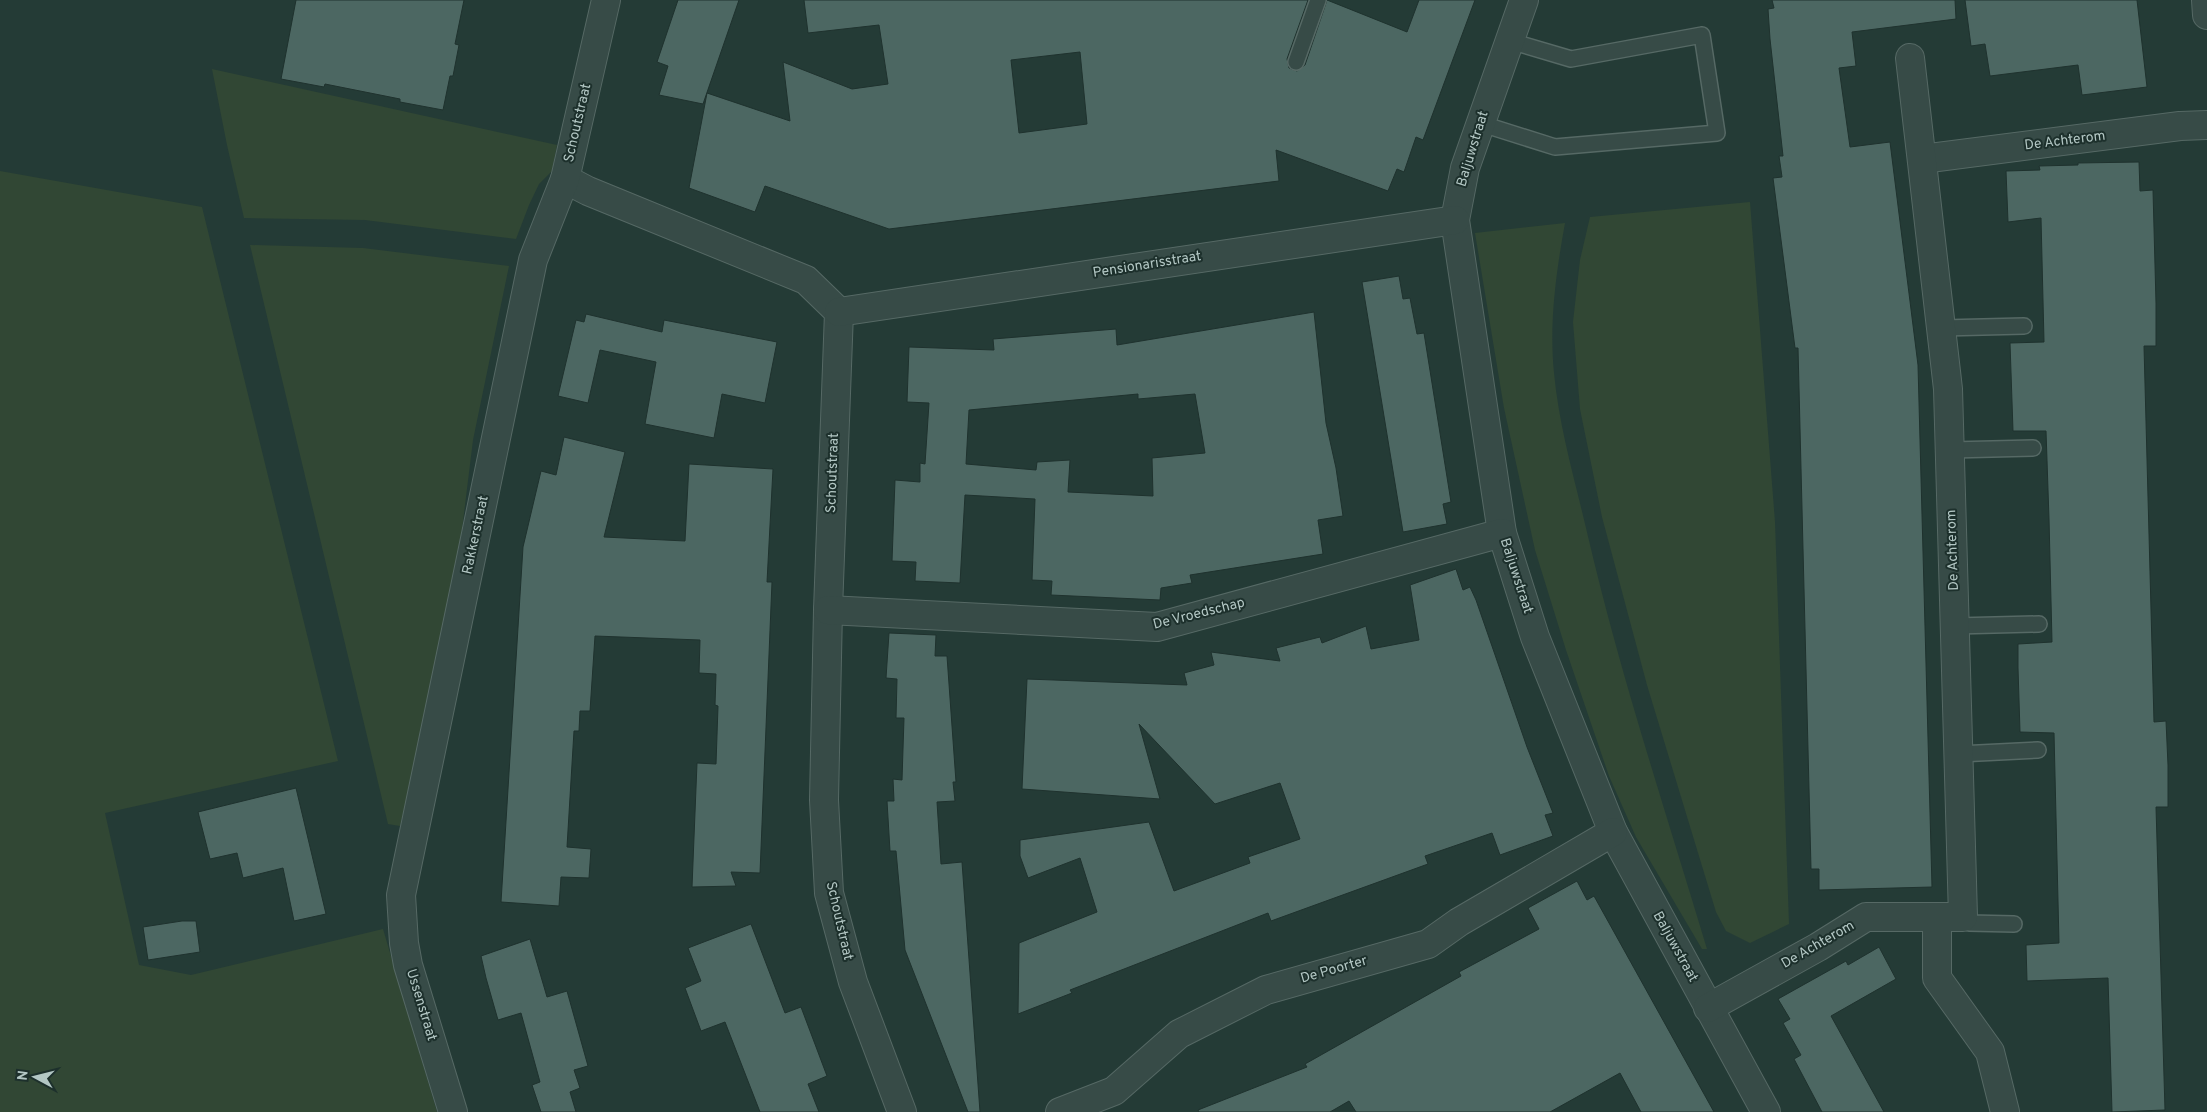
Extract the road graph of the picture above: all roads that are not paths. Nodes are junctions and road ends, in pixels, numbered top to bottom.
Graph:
1 (606, 0) edge
2 (1318, 0) edge
3 (1524, 0) edge
4 (2206, 0) edge
5 (2207, 15) edge
6 (1510, 41) junction
7 (1910, 58) dead end
8 (1296, 62) dead end
9 (1480, 124) junction
10 (2207, 125) edge
11 (1922, 159) junction
12 (565, 179) junction
13 (1455, 220) junction
14 (839, 312) junction
15 (2024, 326) dead end
16 (1942, 328) junction
17 (2033, 448) dead end
18 (1951, 450) junction
19 (1502, 533) junction
20 (828, 610) junction
21 (2039, 624) dead end
22 (1955, 626) junction
23 (2038, 750) dead end
24 (1959, 754) junction
25 (1612, 832) junction
26 (401, 895) joint
27 (1950, 918) junction
28 (2014, 924) dead end
29 (1708, 1008) junction
30 (453, 1112) edge
31 (902, 1112) edge
32 (1060, 1112) edge
33 (1766, 1112) edge
34 (2005, 1112) edge

1 - 12 street, Schoutstraat
2 - 8 lane
3 - 6 street, Baljuwstraat
4 - 5 street
6 - 9 street, Baljuwstraat
6 - 9 lane
7 - 11 street, De Achterom
9 - 13 street, Baljuwstraat
10 - 11 street, De Achterom
11 - 16 street, De Achterom
12 - 14 street, Schoutstraat
12 - 26 street, Rakkerstraat
13 - 14 street, Pensionarisstraat
13 - 19 street, Baljuwstraat
14 - 20 street, Schoutstraat
15 - 16 lane
16 - 18 street, De Achterom
17 - 18 lane
18 - 22 street, De Achterom
19 - 20 street, De Vroedschap
19 - 25 street, Baljuwstraat
20 - 31 street, Schoutstraat
21 - 22 lane
22 - 24 street, De Achterom
23 - 24 lane
24 - 27 street, De Achterom
25 - 29 street, Baljuwstraat
25 - 32 street, De Poorter
26 - 30 street, Ussenstraat
27 - 28 lane
27 - 29 street, De Achterom
27 - 34 street, De Achterom
29 - 33 street, Baljuwstraat

